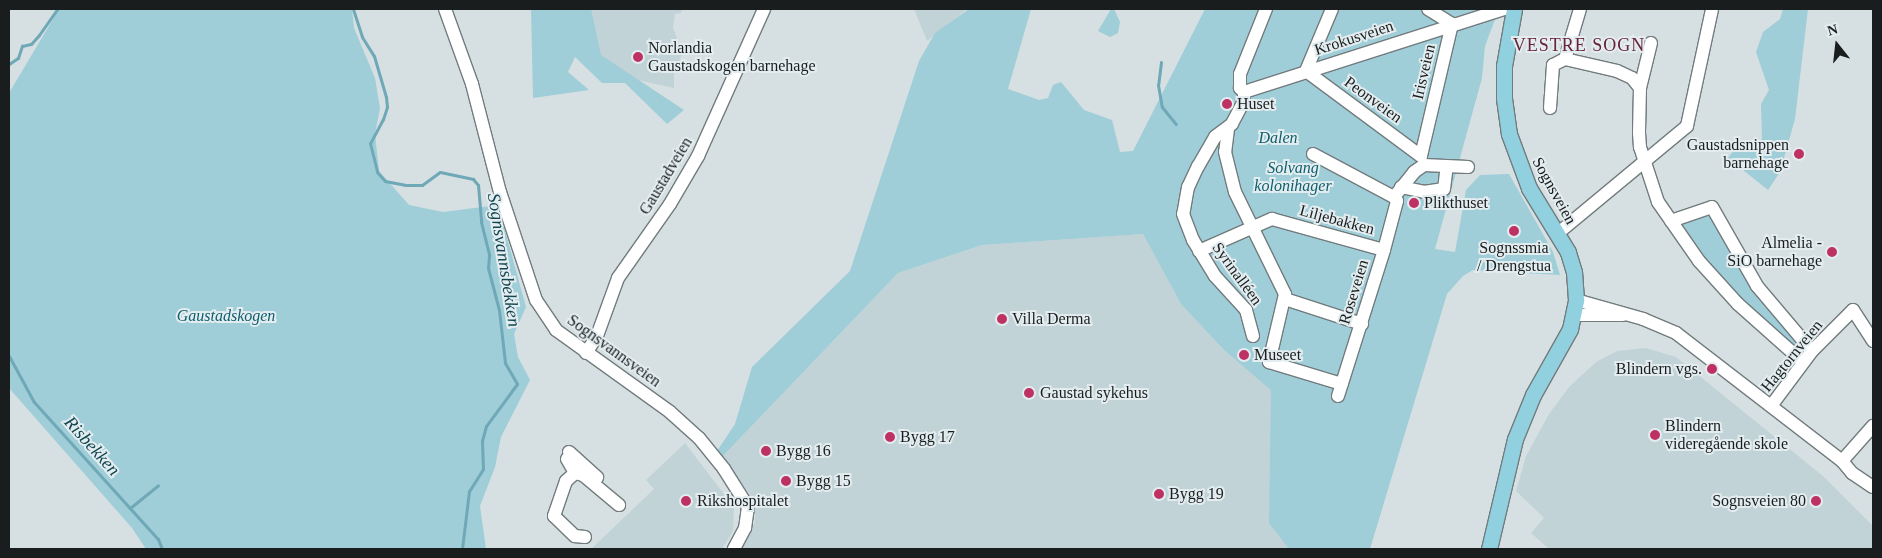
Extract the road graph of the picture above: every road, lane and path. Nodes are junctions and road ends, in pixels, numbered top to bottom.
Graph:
1 (445, 9) edge
2 (764, 9) edge
3 (1266, 9) edge
4 (1332, 9) edge
5 (1428, 9) edge
6 (1504, 9) edge
7 (1514, 9) edge
8 (1580, 9) edge
9 (1712, 9) edge
10 (1452, 24) junction
11 (1651, 43) dead end
12 (1565, 59) junction
13 (1306, 71) junction
14 (1640, 88) junction
15 (1244, 92) junction
16 (1550, 108) dead end
17 (1228, 129) junction
18 (1313, 154) dead end
19 (1423, 160) junction
20 (1645, 164) junction
21 (1447, 166) junction
22 (1468, 167) dead end
23 (1398, 192) junction
24 (1671, 221) junction
25 (1251, 226) junction
26 (1557, 234) junction
27 (1384, 250) junction
28 (1199, 251) junction
29 (1285, 299) junction
30 (1575, 307) junction
31 (1362, 324) junction
32 (1253, 336) dead end
33 (1873, 342) edge
34 (1812, 351) junction
35 (586, 353) junction
36 (1803, 362) junction
37 (1771, 406) junction
38 (1873, 426) edge
39 (1844, 462) junction
40 (575, 473) junction
41 (1873, 485) edge
42 (585, 537) dead end
43 (734, 549) edge
44 (1489, 549) edge

1 - 35 street, Sognsvannsveien
2 - 35 street, Gaustadveien
3 - 15 street
4 - 13 street
5 - 10 street
6 - 10 street, Krokusveien
7 - 26 main road, Sognsveien
8 - 12 street
9 - 20 street
10 - 13 street, Krokusveien
10 - 19 street, Irisveien
11 - 14 street
12 - 14 street
12 - 16 street
13 - 15 street, Krokusveien
13 - 19 street, Peonveien
14 - 20 street
15 - 17 street
17 - 25 street
17 - 28 street, Syrinalléen
18 - 23 street
19 - 21 street
19 - 23 street
20 - 24 street
20 - 26 street
21 - 22 street
21 - 23 street
23 - 27 street, Roseveien
24 - 34 street
24 - 36 street
25 - 27 street, Liljebakken
25 - 28 street, Liljebakken
25 - 29 street
26 - 30 main road, Sognsveien
27 - 31 street, Roseveien
28 - 32 street, Syrinalléen
29 - 31 street
29 - 31 street, Roseveien
30 - 37 street
30 - 44 main road
33 - 34 street, Hagtornveien
34 - 36 street, Hagtornveien
35 - 43 street, Sognsvannsveien
36 - 37 street, Hagtornveien
37 - 39 street
38 - 39 street
39 - 41 street
40 - 40 street
40 - 42 street

